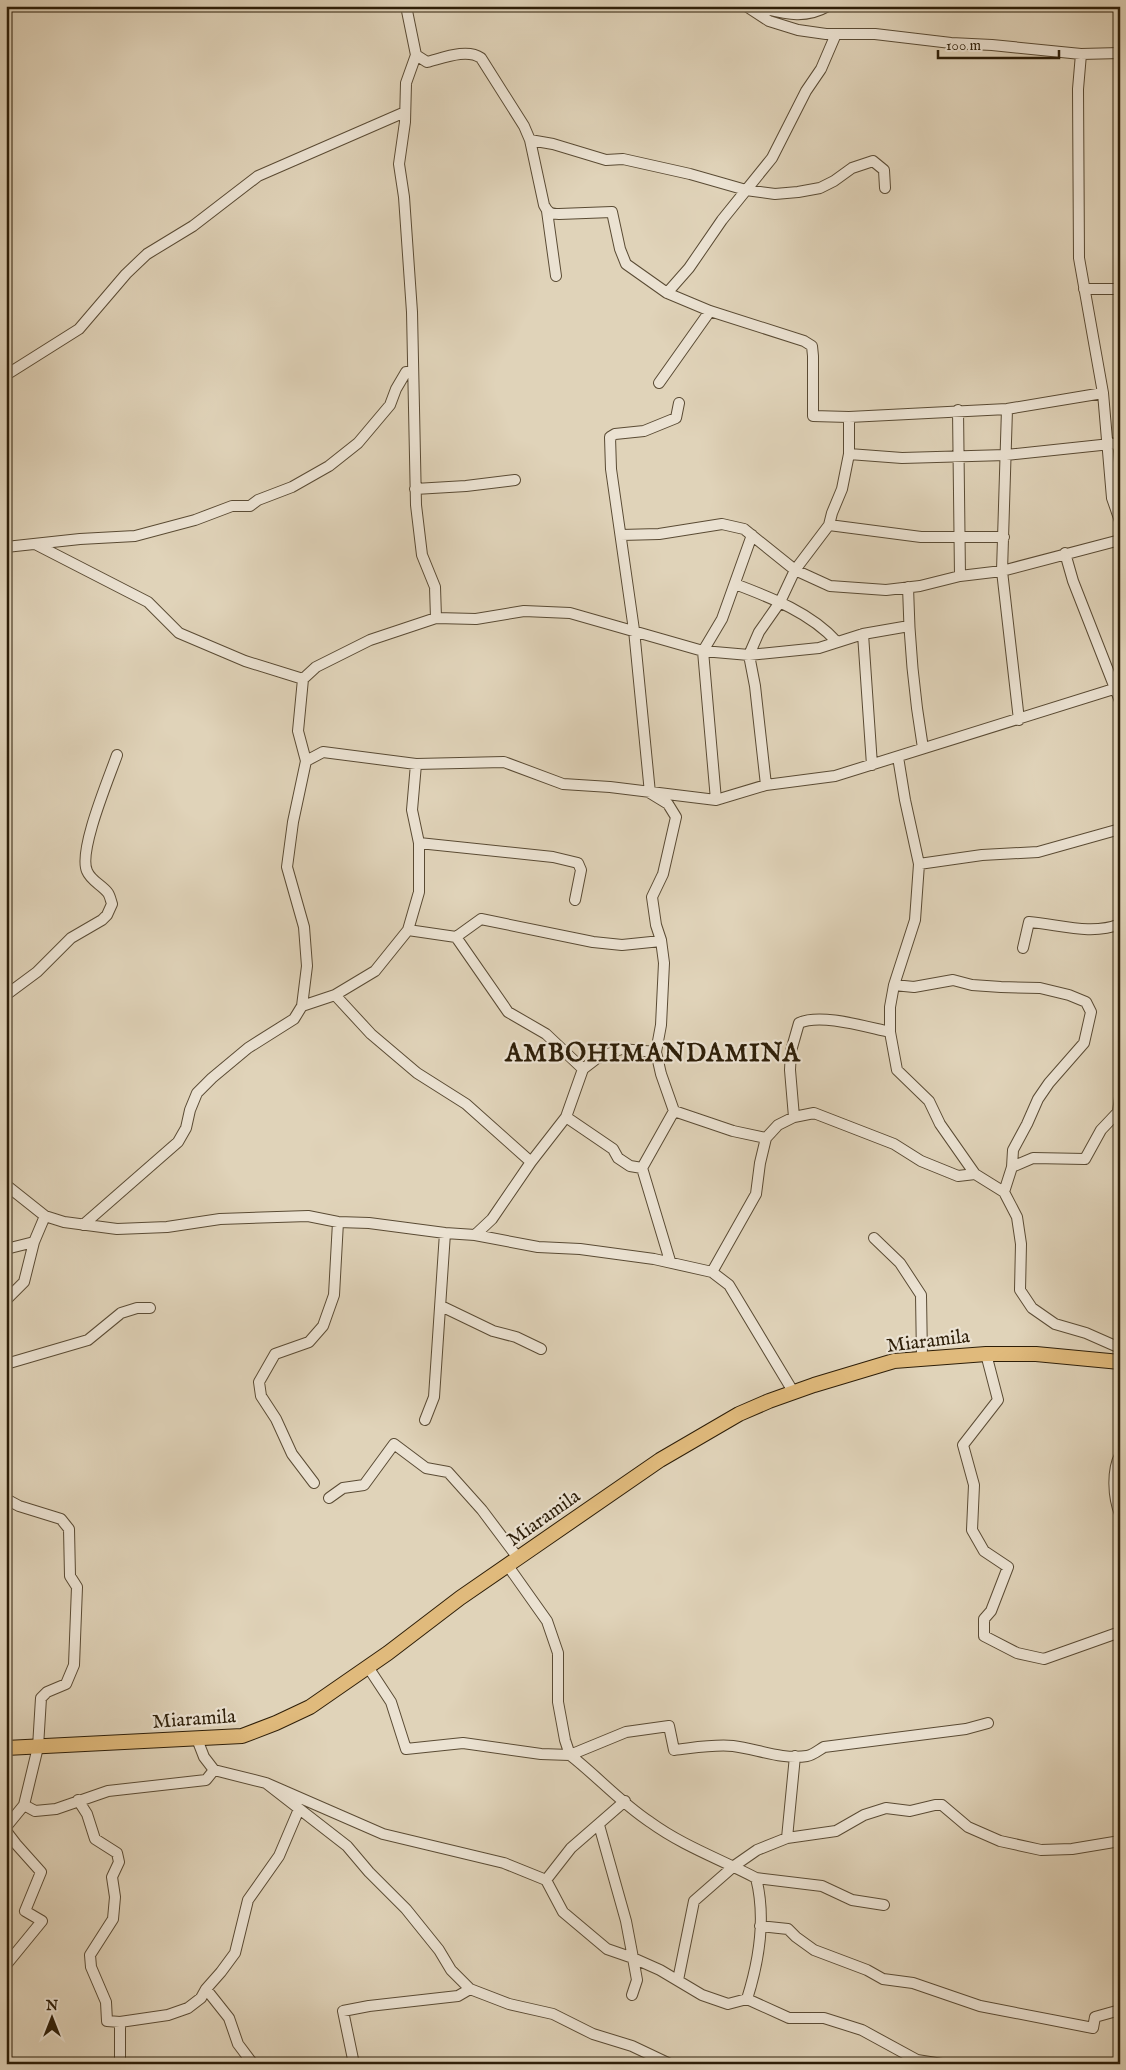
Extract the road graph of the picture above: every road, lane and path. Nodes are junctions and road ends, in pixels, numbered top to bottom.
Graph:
1 (406, 6) edge
2 (746, 6) edge
3 (754, 6) edge
4 (828, 6) edge
5 (836, 34) junction
6 (1120, 53) edge
7 (1081, 54) junction
8 (416, 56) junction
9 (405, 112) junction
10 (530, 140) junction
11 (885, 188) dead end
12 (746, 190) junction
13 (547, 211) junction
14 (556, 276) dead end
15 (1084, 289) junction
16 (1120, 289) edge
17 (667, 293) junction
18 (710, 311) junction
19 (413, 372) junction
20 (6, 375) edge
21 (659, 383) dead end
22 (1103, 394) junction
23 (679, 403) dead end
24 (1007, 409) junction
25 (958, 410) junction
26 (849, 417) junction
27 (1120, 443) edge
28 (1108, 445) junction
29 (849, 454) junction
30 (958, 455) junction
31 (1006, 455) junction
32 (515, 480) dead end
33 (415, 489) junction
34 (1120, 521) edge
35 (829, 525) junction
36 (622, 535) junction
37 (752, 535) junction
38 (958, 536) junction
39 (1004, 536) junction
40 (1120, 540) edge
41 (37, 545) junction
42 (6, 547) edge
43 (1065, 553) junction
44 (795, 570) junction
45 (1002, 571) junction
46 (960, 576) junction
47 (735, 584) junction
48 (908, 587) junction
49 (780, 602) junction
50 (436, 618) junction
51 (909, 626) junction
52 (634, 630) junction
53 (863, 634) junction
54 (837, 642) junction
55 (702, 651) junction
56 (749, 655) junction
57 (303, 679) junction
58 (1118, 688) edge
59 (1120, 702) edge
60 (1019, 720) junction
61 (923, 748) junction
62 (117, 755) dead end
63 (898, 757) junction
64 (306, 761) junction
65 (416, 764) junction
66 (872, 765) junction
67 (766, 785) junction
68 (650, 793) junction
69 (716, 800) junction
70 (1120, 829) edge
71 (419, 843) junction
72 (919, 864) junction
73 (575, 900) dead end
74 (1120, 924) edge
75 (408, 930) junction
76 (456, 937) junction
77 (662, 942) junction
78 (1023, 948) dead end
79 (894, 985) junction
80 (6, 995) edge
81 (335, 996) junction
82 (302, 1006) junction
83 (890, 1032) junction
84 (656, 1052) junction
85 (583, 1069) junction
86 (1120, 1097) edge
87 (674, 1111) junction
88 (794, 1116) junction
89 (566, 1117) junction
90 (766, 1138) junction
91 (531, 1162) junction
92 (1012, 1167) junction
93 (642, 1168) junction
94 (975, 1174) junction
95 (6, 1185) edge
96 (1004, 1192) junction
97 (45, 1216) junction
98 (338, 1222) junction
99 (83, 1225) junction
100 (445, 1233) junction
101 (475, 1235) junction
102 (874, 1238) dead end
103 (34, 1242) junction
104 (6, 1249) edge
105 (670, 1261) junction
106 (712, 1272) junction
107 (6, 1300) edge
108 (441, 1306) junction
109 (150, 1308) dead end
110 (1120, 1348) edge
111 (541, 1349) dead end
112 (986, 1354) junction
113 (922, 1358) junction
114 (1120, 1362) edge
115 (6, 1364) edge
116 (794, 1393) junction
117 (425, 1420) dead end
118 (1120, 1455) edge
119 (314, 1483) dead end
120 (329, 1498) dead end
121 (6, 1499) edge
122 (1120, 1514) edge
123 (513, 1562) junction
124 (1120, 1632) edge
125 (368, 1667) junction
126 (988, 1724) dead end
127 (197, 1739) junction
128 (38, 1747) junction
129 (6, 1748) edge
130 (570, 1755) junction
131 (795, 1756) junction
132 (214, 1770) junction
133 (266, 1783) junction
134 (78, 1800) junction
135 (625, 1801) junction
136 (24, 1805) junction
137 (299, 1808) junction
138 (599, 1825) junction
139 (6, 1827) edge
140 (6, 1831) edge
141 (787, 1838) junction
142 (1120, 1841) edge
143 (734, 1866) junction
144 (756, 1878) junction
145 (546, 1880) junction
146 (884, 1905) dead end
147 (760, 1926) junction
148 (633, 1958) junction
149 (6, 1964) edge
150 (678, 1980) junction
151 (206, 1989) junction
152 (470, 1989) junction
153 (632, 1995) dead end
154 (747, 1999) junction
155 (1120, 2010) edge
156 (120, 2022) junction
157 (120, 2064) edge
158 (253, 2064) edge
159 (354, 2064) edge
160 (670, 2064) edge
161 (942, 2064) edge

1 - 8 street
2 - 5 street
3 - 4 street
5 - 7 street
5 - 12 street
6 - 7 street
7 - 15 street
8 - 9 street
8 - 10 street
9 - 19 street
9 - 20 street
10 - 12 street
10 - 13 street
11 - 12 street
12 - 17 street
13 - 14 street
13 - 17 street
15 - 16 street
15 - 22 street
17 - 18 street
18 - 21 street
18 - 26 street
19 - 33 street
19 - 41 street
22 - 24 street
22 - 28 street
23 - 36 street
24 - 25 street
24 - 31 street
25 - 26 street
25 - 30 street
26 - 29 street
27 - 28 street
28 - 31 street
28 - 34 street
29 - 30 street
29 - 35 street
30 - 31 street
30 - 38 street
31 - 39 street
32 - 33 street
33 - 50 street
35 - 38 street
35 - 44 street
36 - 37 street
36 - 52 street
37 - 44 street
37 - 47 street
38 - 39 street
38 - 46 street
39 - 45 street
40 - 43 street
41 - 42 street
41 - 57 street
43 - 45 street
43 - 58 street
44 - 48 street
44 - 49 street
45 - 46 street
45 - 60 street
46 - 48 street
47 - 49 street
47 - 55 street
48 - 51 street
49 - 54 street
49 - 56 street
50 - 52 street
50 - 57 street
51 - 53 street
51 - 61 street
52 - 55 street
52 - 68 street
53 - 54 street
53 - 66 street
54 - 56 street
55 - 56 street
55 - 69 street
56 - 67 street
57 - 64 street
58 - 59 street
58 - 60 street
60 - 61 street
61 - 63 street
62 - 80 street
63 - 66 street
63 - 72 street
64 - 65 street
64 - 82 street
65 - 68 street
65 - 71 street
66 - 67 street
67 - 69 street
68 - 69 street
68 - 77 street
70 - 72 street
71 - 73 street
71 - 75 street
72 - 79 street
74 - 78 street
75 - 76 street
75 - 81 street
76 - 77 street
76 - 85 street
77 - 84 street
79 - 83 street
79 - 92 street
81 - 82 street
81 - 91 street
82 - 99 street
83 - 88 street
83 - 94 street
84 - 85 street
84 - 87 street
85 - 89 street
86 - 92 street
87 - 90 street
87 - 93 street
88 - 90 street
88 - 94 street
89 - 91 street
89 - 93 street
90 - 106 street
91 - 101 street
92 - 96 street
93 - 105 street
94 - 96 street
95 - 97 street
96 - 110 street
97 - 99 street
97 - 103 street
98 - 99 street
98 - 100 street
98 - 119 street
100 - 101 street
100 - 108 street
101 - 105 street
102 - 113 street
103 - 104 street
103 - 107 street
105 - 106 street
106 - 116 street
108 - 111 street
108 - 117 street
109 - 115 street
112 - 113 main road, Miaramila
112 - 114 main road, Miaramila
112 - 124 street
113 - 116 main road, Miaramila
116 - 123 main road, Miaramila
118 - 122 street
120 - 123 street
121 - 128 street
123 - 125 main road, Miaramila
123 - 130 street
125 - 127 main road, Miaramila
125 - 130 street
126 - 131 street
127 - 128 main road, Miaramila
127 - 132 street
128 - 129 main road, Miaramila
128 - 136 street
130 - 131 street
130 - 135 street
131 - 141 street
132 - 133 street
132 - 134 street
133 - 137 street
133 - 145 street
134 - 136 street
134 - 156 street
135 - 138 street
135 - 143 street
136 - 139 street
137 - 151 street
137 - 152 street
138 - 145 street
138 - 148 street
140 - 149 street
141 - 142 street
141 - 143 street
143 - 144 street
143 - 150 street
144 - 146 street
144 - 147 street
145 - 148 street
147 - 154 street
147 - 155 street
148 - 150 street
148 - 153 street
150 - 154 street
151 - 156 street
151 - 158 street
152 - 159 street
152 - 160 street
154 - 161 street
156 - 157 street

